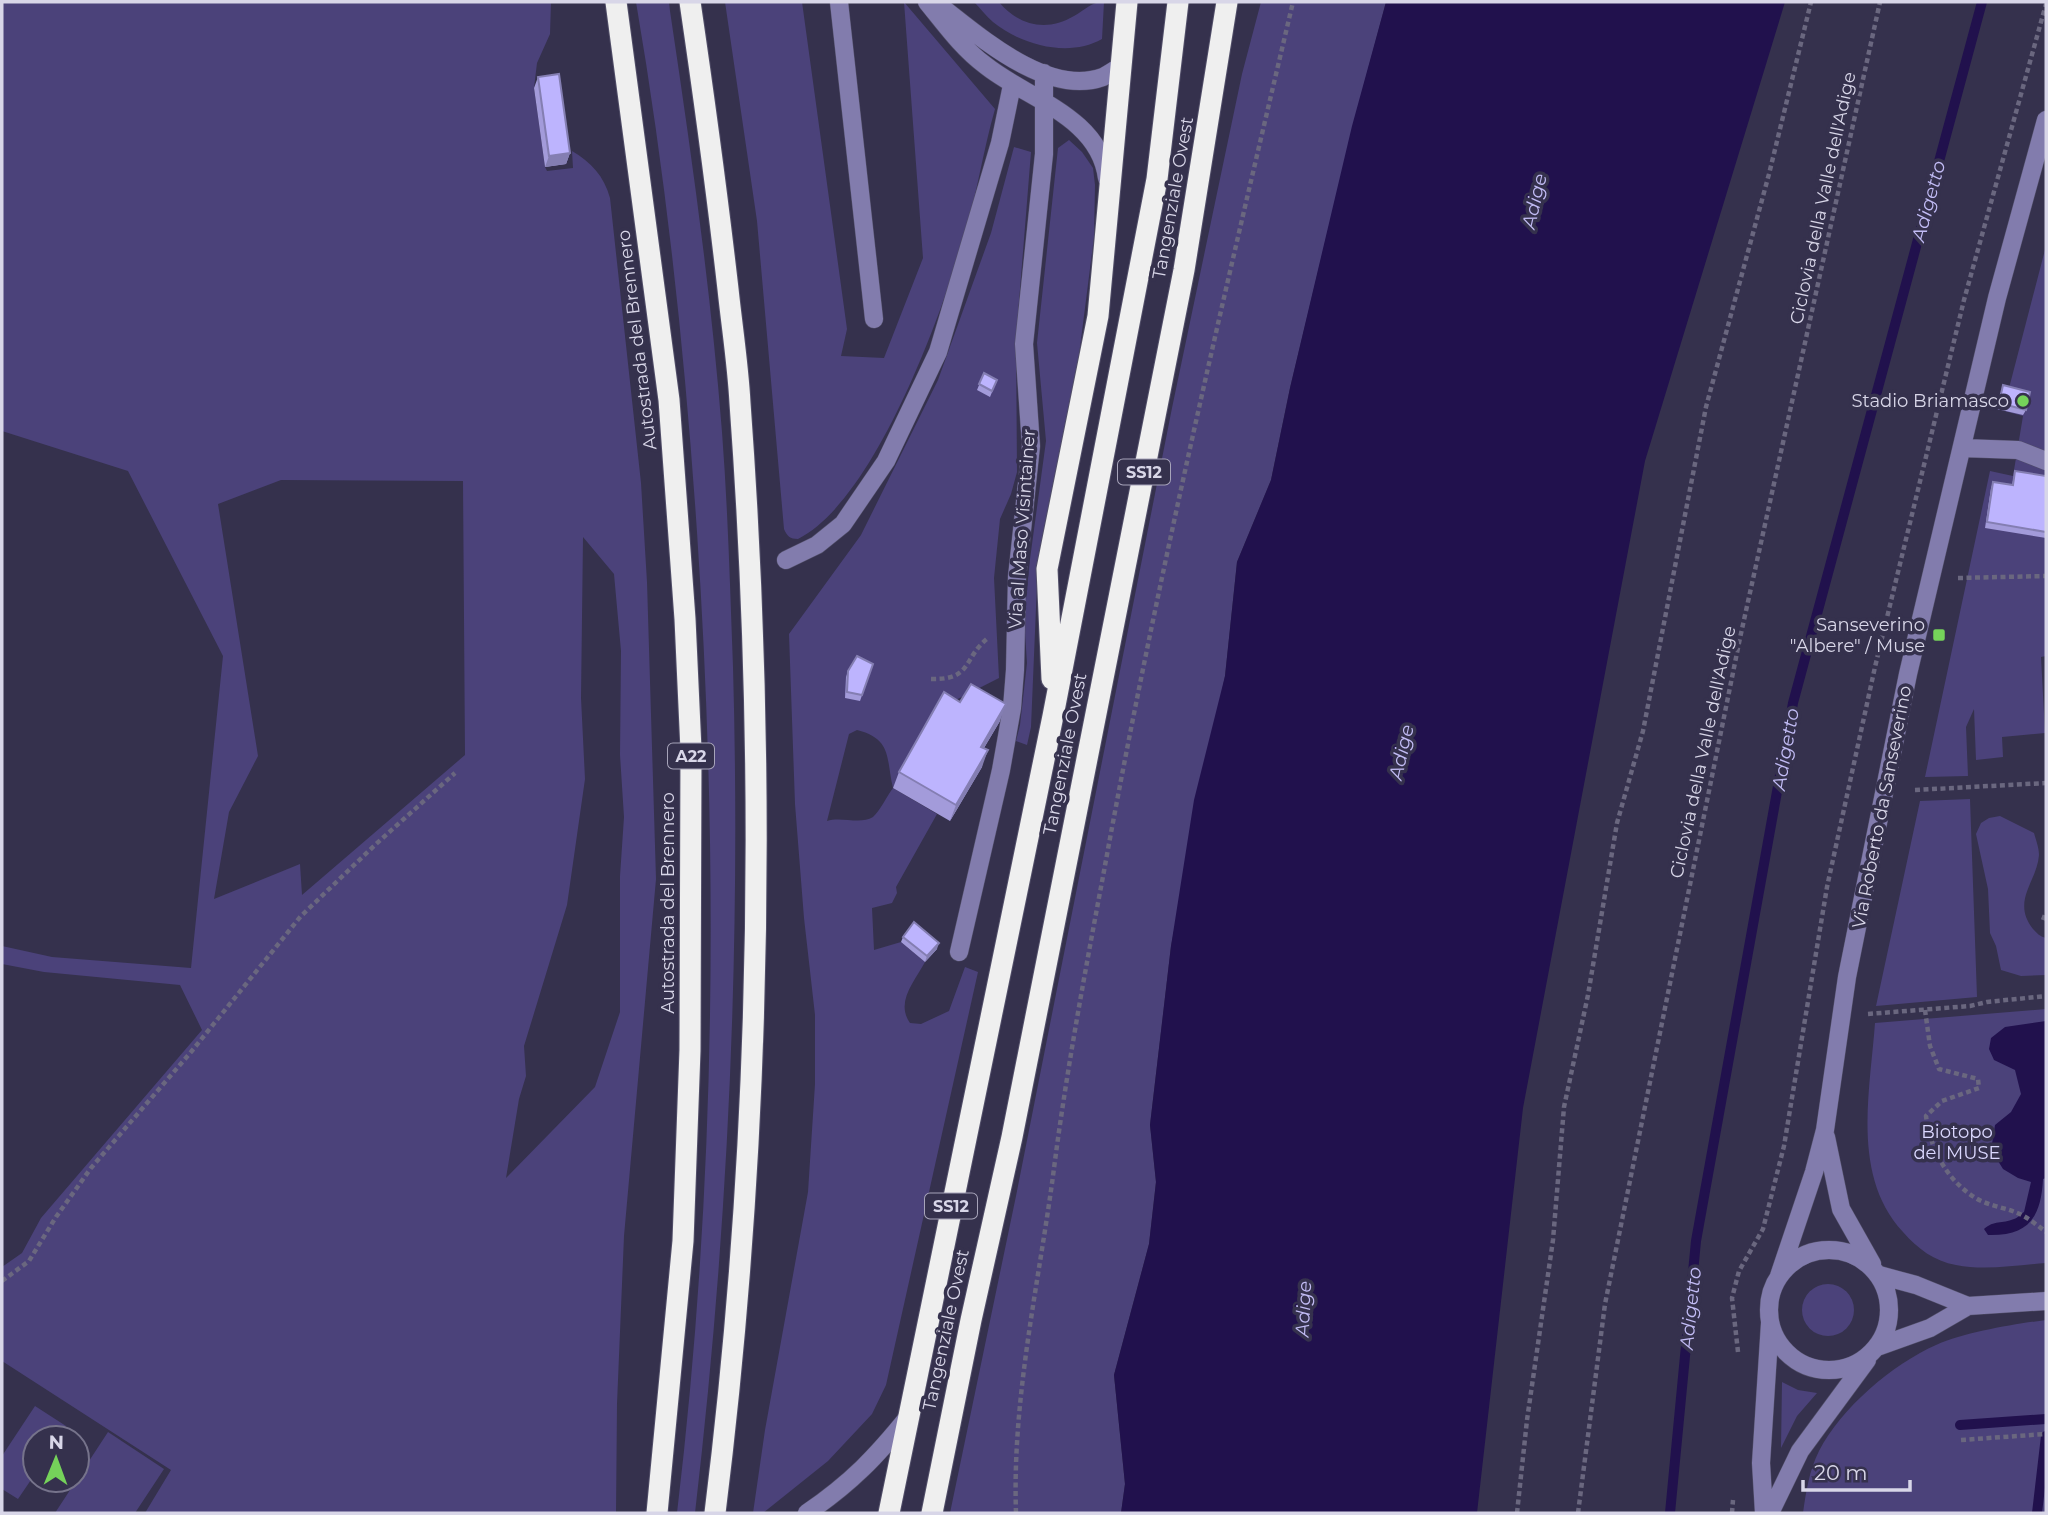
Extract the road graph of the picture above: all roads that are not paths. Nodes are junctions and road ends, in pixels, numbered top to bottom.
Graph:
1 (617, 2) edge
2 (690, 2) edge
3 (839, 2) edge
4 (927, 2) edge
5 (935, 2) edge
6 (1127, 2) edge
7 (1178, 2) edge
8 (1227, 2) edge
9 (1234, 2) edge
10 (1225, 24) junction
11 (1121, 66) junction
12 (1044, 73) junction
13 (1012, 85) junction
14 (1044, 102) junction
15 (2046, 120) edge
16 (1109, 190) junction
17 (874, 319) dead end
18 (1962, 448) junction
19 (2046, 461) edge
20 (786, 560) dead end
21 (1053, 716) junction
22 (959, 952) dead end
23 (1825, 1130) junction
24 (1877, 1272) junction
25 (1779, 1276) junction
26 (2046, 1301) edge
27 (1968, 1306) junction
28 (1770, 1320) junction
29 (1874, 1350) junction
30 (909, 1416) junction
31 (657, 1513) edge
32 (715, 1513) edge
33 (807, 1513) edge
34 (889, 1513) edge
35 (932, 1513) edge
36 (1764, 1513) edge
37 (1770, 1513) edge

1 - 31 highway, Autostrada del Brennero / A22
2 - 32 highway
3 - 17 street
4 - 13 street
5 - 12 street
6 - 11 highway
7 - 21 highway, Tangenziale Ovest / SS12
8 - 10 highway, Tangenziale Ovest / SS12
9 - 10 highway
10 - 35 highway, Tangenziale Ovest / SS12
11 - 12 street
11 - 16 highway
12 - 14 street, Via al Maso Visintainer
13 - 14 street
13 - 20 street
14 - 16 street
14 - 22 street, Via al Maso Visintainer
15 - 18 street, Via Roberto da Sanseverino
16 - 21 highway
18 - 19 street
18 - 23 street, Via Roberto da Sanseverino
21 - 30 highway, Tangenziale Ovest / SS12
23 - 24 street, Via Roberto da Sanseverino
23 - 25 street, Via Roberto da Sanseverino
24 - 25 street
24 - 27 street
24 - 29 street
25 - 28 street
26 - 27 street
27 - 29 street
28 - 29 street
28 - 36 street
29 - 37 street
30 - 33 street
30 - 34 highway, Tangenziale Ovest / SS12

